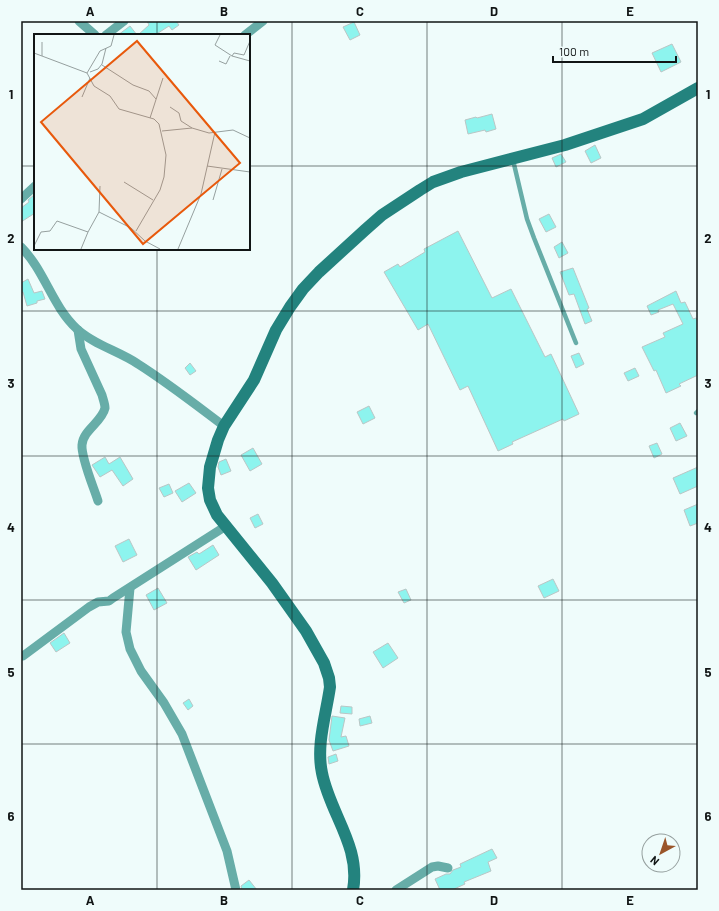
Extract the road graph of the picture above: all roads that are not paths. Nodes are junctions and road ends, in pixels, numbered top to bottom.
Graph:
1 (79, 21) edge
2 (124, 21) edge
3 (263, 21) edge
4 (94, 34) edge
5 (107, 34) edge
6 (246, 34) edge
7 (698, 88) edge
8 (512, 159) junction
9 (34, 187) edge
10 (21, 199) edge
11 (21, 247) edge
12 (78, 330) junction
13 (576, 343) dead end
14 (224, 426) junction
15 (98, 501) dead end
16 (226, 526) junction
17 (130, 588) junction
18 (23, 656) dead end
19 (448, 868) dead end
20 (236, 890) edge
21 (354, 890) edge
22 (396, 890) edge

1 - 4 street
2 - 5 street
3 - 6 street
7 - 8 street
8 - 13 lane
8 - 14 street
9 - 10 street
11 - 12 street
12 - 14 street
12 - 15 street
14 - 16 street
16 - 17 street
16 - 21 street
17 - 18 street
17 - 20 street
19 - 22 street

